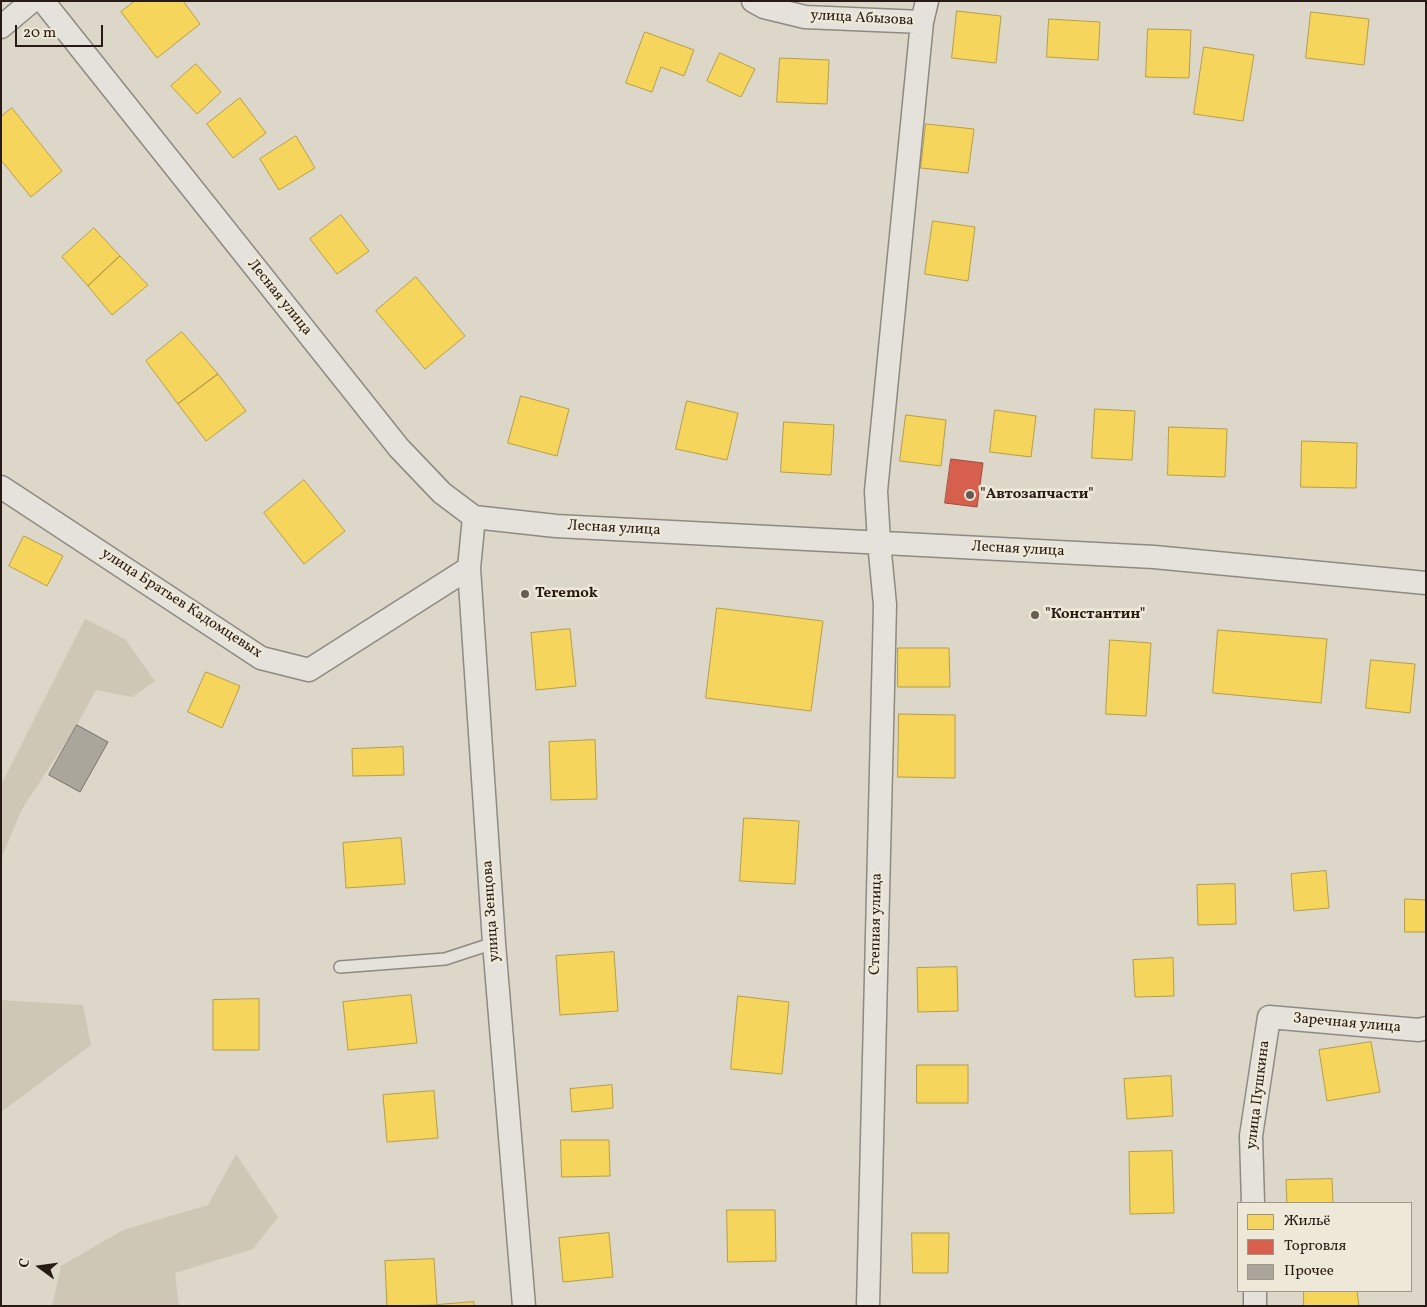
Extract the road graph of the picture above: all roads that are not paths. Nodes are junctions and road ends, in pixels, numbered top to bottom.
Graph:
1 (32, 1) edge
2 (43, 1) edge
3 (753, 1) edge
4 (924, 12) edge
5 (1, 27) edge
6 (1, 487) edge
7 (474, 517) junction
8 (879, 542) junction
9 (469, 568) junction
10 (1426, 583) edge
11 (494, 942) junction
12 (340, 967) dead end
13 (1269, 1017) joint
14 (1426, 1028) edge
15 (1253, 1202) edge
16 (1254, 1292) edge
17 (524, 1306) edge
18 (868, 1306) edge
19 (1255, 1306) edge

1 - 5 street
2 - 7 street, Лесная улица
3 - 4 street, улица Абызова
4 - 8 street, Степная улица
6 - 9 street, улица Братьев Кадомцевых
7 - 8 street, Лесная улица
7 - 9 street, улица Зенцова
8 - 10 street, Лесная улица
8 - 18 street, Степная улица
9 - 11 street, улица Зенцова
11 - 12 lane
11 - 17 street, улица Зенцова
13 - 14 street, Заречная улица
13 - 15 street, улица Пушкина
16 - 19 street

